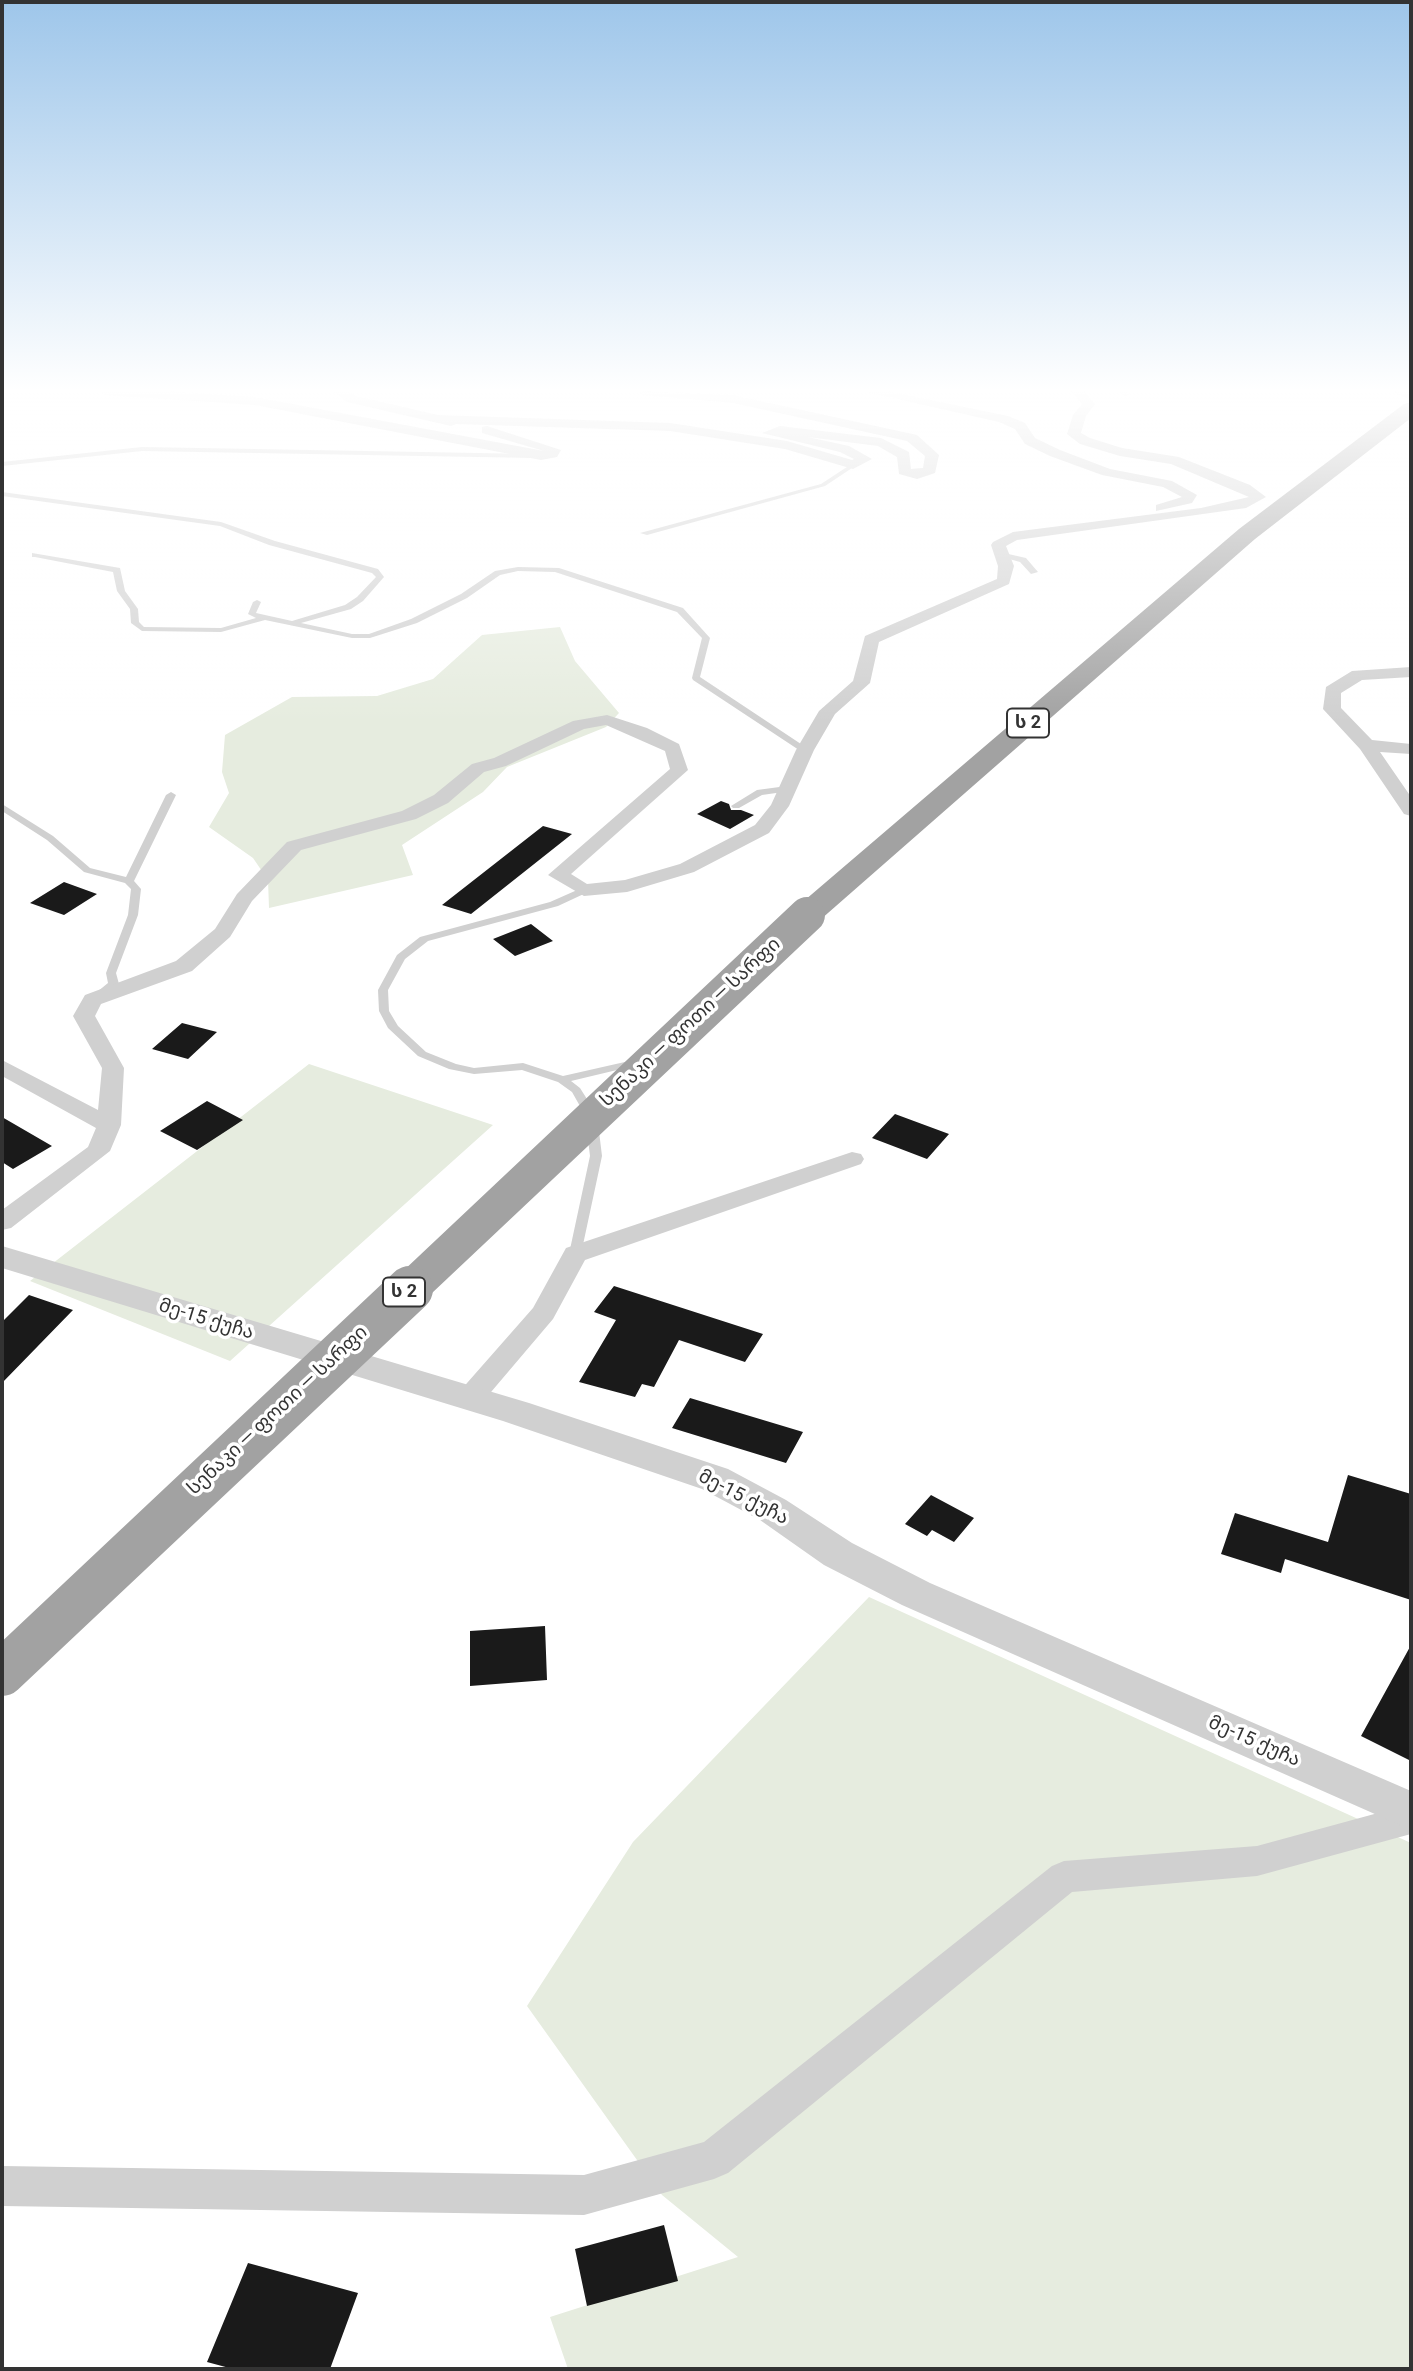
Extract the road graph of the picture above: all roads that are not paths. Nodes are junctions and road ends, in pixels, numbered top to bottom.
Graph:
1 (58, 502) edge
2 (761, 502) edge
3 (1183, 502) edge
4 (1249, 502) edge
5 (1289, 502) edge
6 (1086, 527) junction
7 (644, 533) dead end
8 (999, 553) junction
9 (35, 555) dead end
10 (1034, 572) dead end
11 (257, 602) dead end
12 (265, 618) junction
13 (294, 622) junction
14 (1411, 672) edge
15 (1367, 745) junction
16 (1411, 749) edge
17 (805, 750) junction
18 (787, 789) junction
19 (171, 795) dead end
20 (736, 806) dead end
21 (2, 807) edge
22 (1411, 810) edge
23 (129, 881) junction
24 (584, 890) junction
25 (93, 1000) junction
26 (666, 1066) dead end
27 (2, 1067) edge
28 (562, 1080) junction
29 (109, 1125) junction
30 (852, 1159) dead end
31 (2, 1222) edge
32 (575, 1254) junction
33 (2, 1257) edge
34 (470, 1398) junction
35 (2, 1673) edge
36 (1411, 1811) edge
37 (1411, 1819) edge
38 (2, 2186) edge

1 - 13 lane
2 - 7 lane
3 - 6 street
4 - 6 street
5 - 35 highway, სენაკი — ფოთი — სარფი / ს 2, bridge
6 - 8 street
8 - 10 lane
8 - 17 street
9 - 12 lane
11 - 12 lane
12 - 13 lane
13 - 17 lane
14 - 15 street
15 - 16 street
15 - 22 street
17 - 18 street
18 - 20 lane
18 - 24 street
19 - 23 lane
21 - 23 lane
23 - 25 lane
24 - 25 street
24 - 28 lane
25 - 29 street
26 - 28 lane
27 - 29 street
28 - 32 lane
29 - 31 street
30 - 32 street
32 - 34 street
33 - 34 street, მე-15 ქუჩა
34 - 36 street, მე-15 ქუჩა
37 - 38 street

